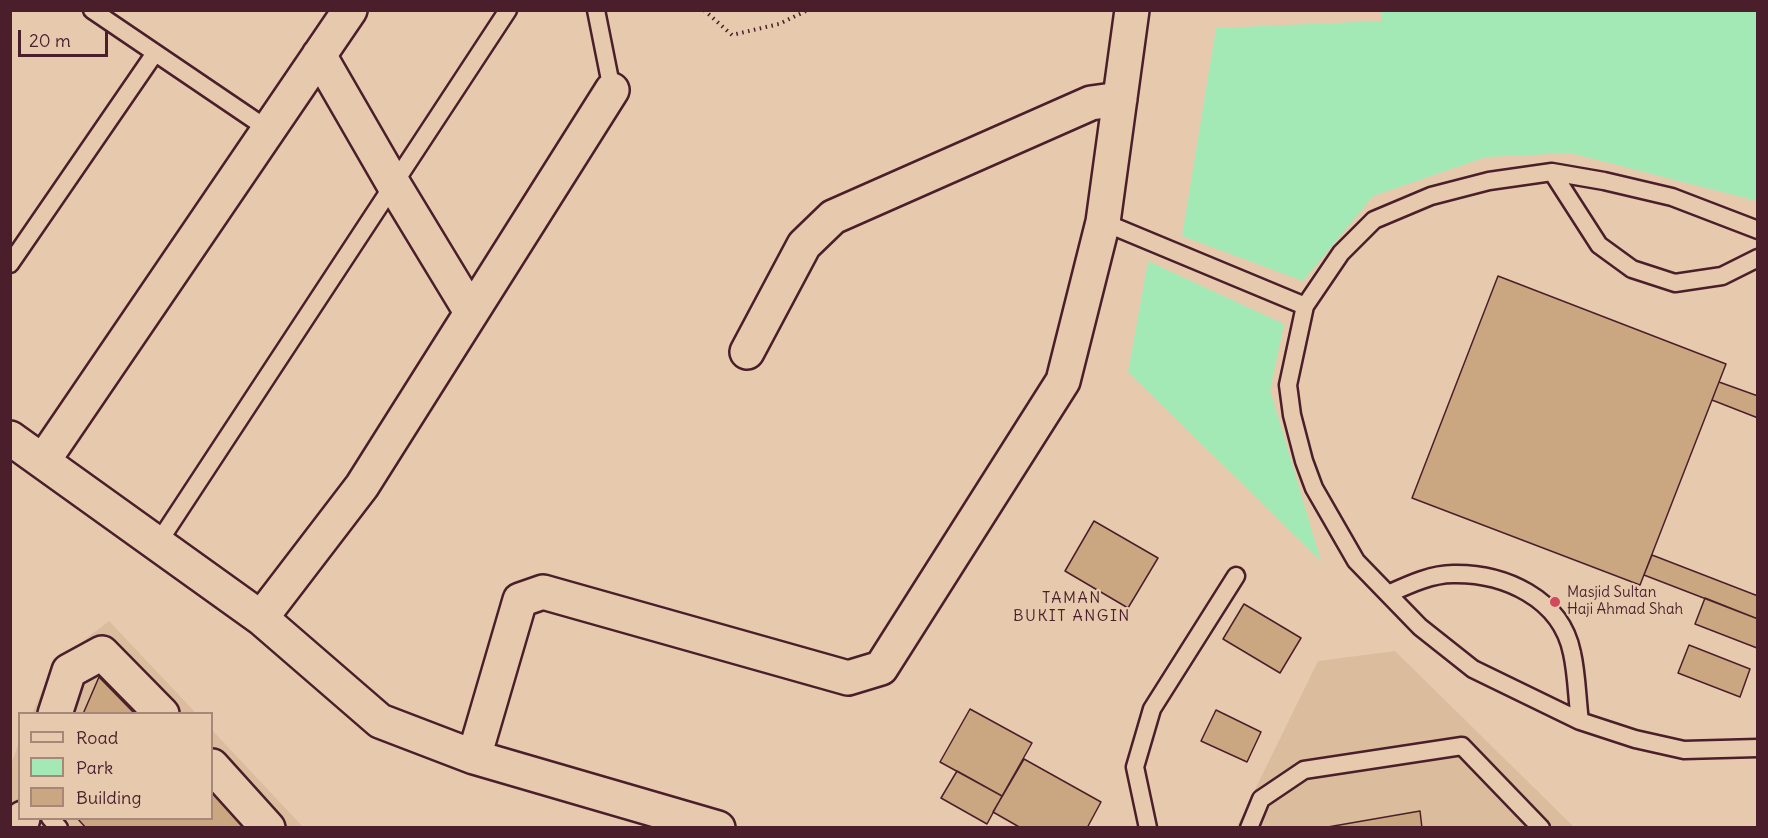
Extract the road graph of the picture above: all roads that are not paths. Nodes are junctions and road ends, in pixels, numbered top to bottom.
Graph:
1 (92, 10) edge
2 (350, 10) edge
3 (508, 10) edge
4 (596, 10) edge
5 (1132, 10) edge
6 (154, 53) junction
7 (319, 56) junction
8 (612, 90) joint
9 (1120, 99) junction
10 (268, 130) junction
11 (1552, 172) junction
12 (393, 185) junction
13 (1103, 222) junction
14 (1758, 230) edge
15 (1758, 258) edge
16 (10, 264) edge
17 (1305, 306) junction
18 (471, 312) junction
19 (747, 352) dead end
20 (10, 438) edge
21 (43, 461) junction
22 (158, 543) junction
23 (1236, 576) dead end
24 (1388, 594) junction
25 (261, 618) junction
26 (56, 712) edge
27 (160, 712) edge
28 (1580, 721) junction
29 (1758, 748) edge
30 (474, 757) junction
31 (213, 767) edge
32 (268, 828) edge
33 (718, 828) edge
34 (1148, 828) edge
35 (1249, 828) edge
36 (1541, 828) edge

1 - 6 lane
2 - 7 street
3 - 12 lane
4 - 8 lane
5 - 9 street
6 - 10 lane
6 - 16 lane
7 - 10 street
7 - 12 street
8 - 18 street
9 - 13 street
9 - 19 street
10 - 21 street
11 - 14 lane
11 - 15 lane
11 - 17 lane
12 - 18 street
12 - 22 lane
13 - 17 lane
13 - 30 street
17 - 24 lane
18 - 25 street
20 - 21 street
21 - 22 street
22 - 25 street
23 - 34 lane
24 - 28 lane
24 - 28 lane
25 - 30 street
26 - 27 street
28 - 29 lane
30 - 33 street
31 - 32 street
35 - 36 lane

